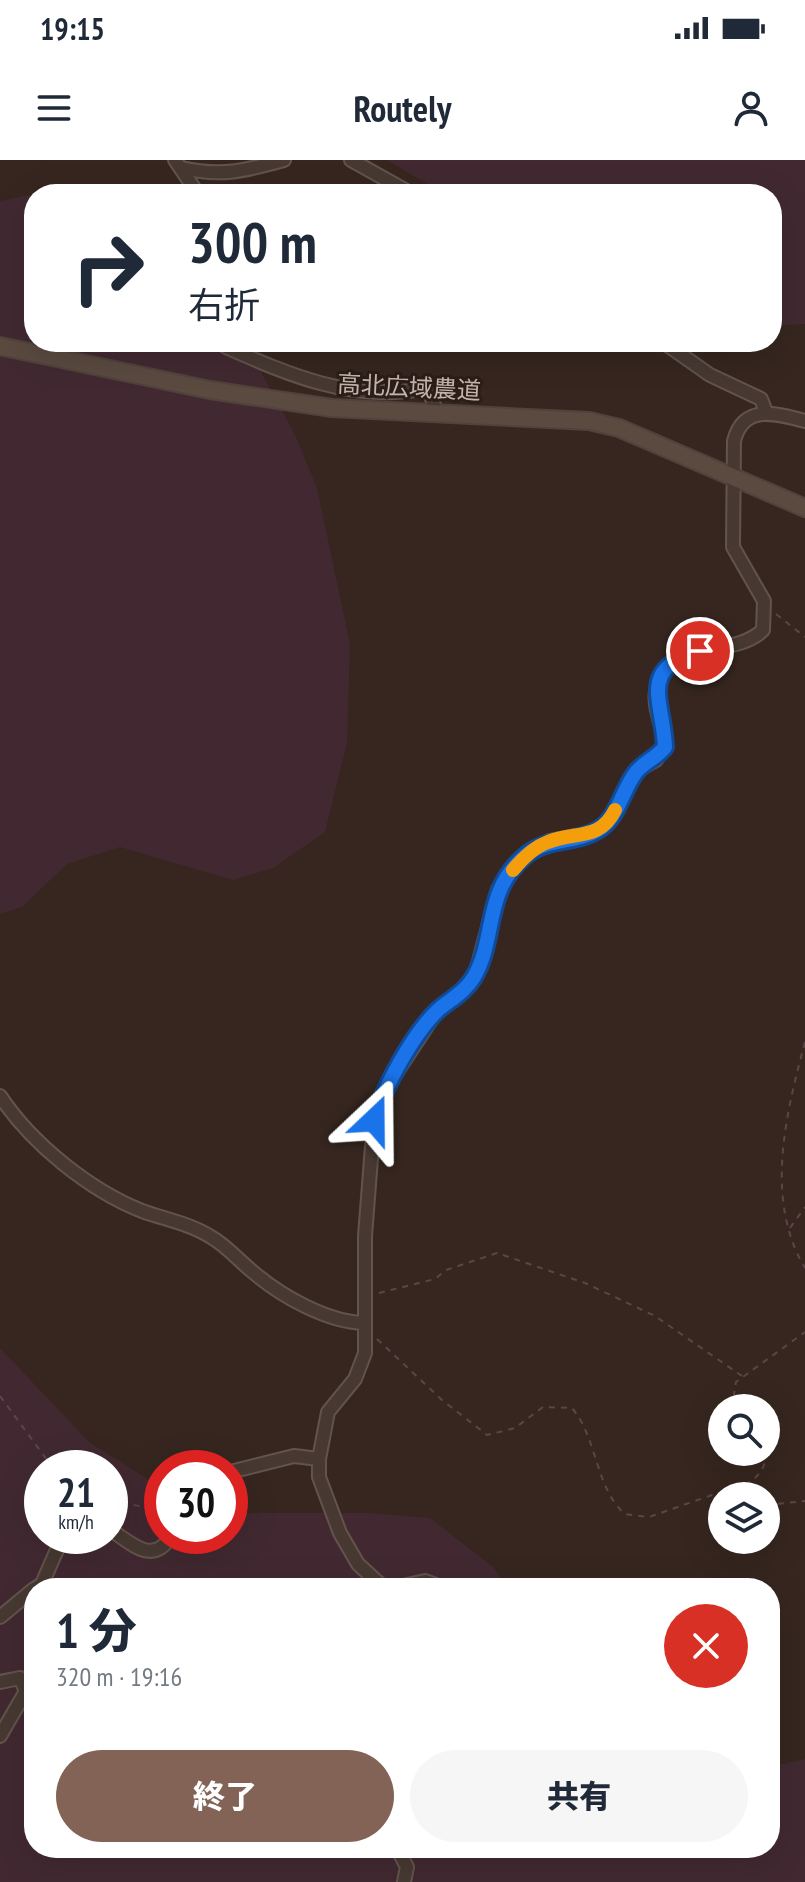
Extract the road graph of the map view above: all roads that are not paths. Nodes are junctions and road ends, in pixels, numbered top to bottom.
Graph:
1 (284, 160) edge
2 (351, 160) edge
3 (178, 164) edge
4 (191, 184) edge
5 (394, 184) edge
6 (0, 346) edge
7 (24, 351) edge
8 (30, 352) edge
9 (237, 352) edge
10 (677, 352) edge
11 (436, 412) junction
12 (766, 412) junction
13 (805, 421) edge
14 (736, 477) junction
15 (805, 508) edge
16 (0, 1096) edge
17 (364, 1327) junction
18 (319, 1459) junction
19 (248, 1468) edge
20 (55, 1554) edge
21 (45, 1578) edge
22 (373, 1578) edge
23 (24, 1597) edge
24 (0, 1617) edge
25 (0, 1682) edge
26 (24, 1687) edge
27 (24, 1694) edge
28 (0, 1736) edge
29 (402, 1858) edge
30 (404, 1882) edge

1 - 3 street
2 - 5 street
3 - 4 street
6 - 7 street, 高北広域農道
8 - 11 street, 高北広域農道
9 - 11 street
10 - 12 street
11 - 14 street, 高北広域農道
12 - 13 street
12 - 14 street
14 - 15 street, 高北広域農道
14 - 17 street
16 - 17 street
17 - 18 street
18 - 19 street
18 - 22 street
20 - 21 street
23 - 24 street
25 - 26 street
27 - 28 street
29 - 30 street

